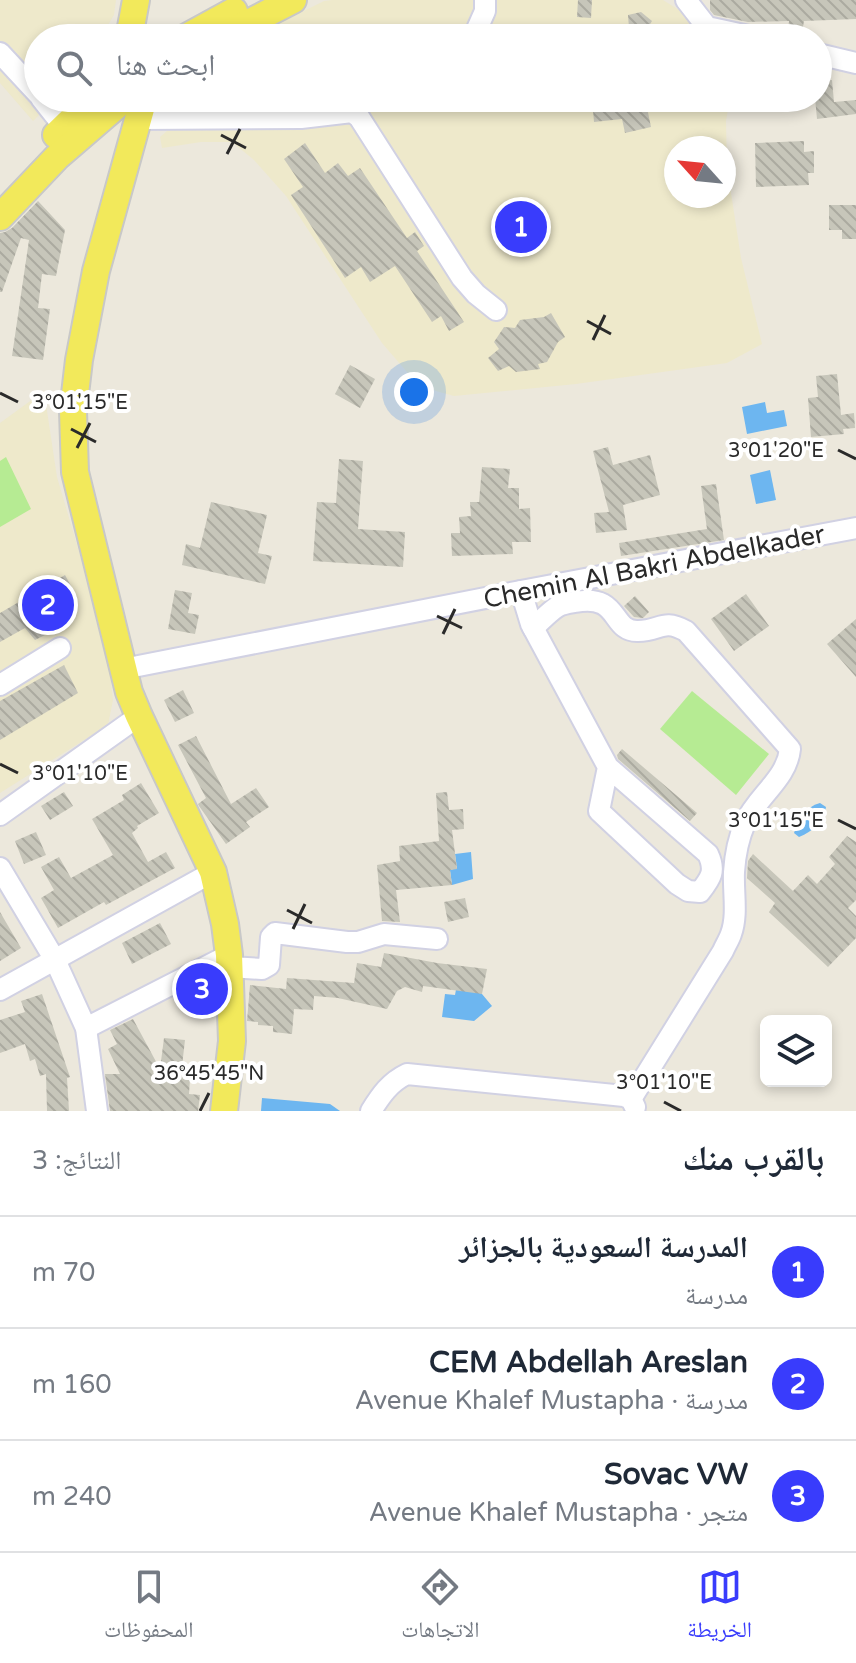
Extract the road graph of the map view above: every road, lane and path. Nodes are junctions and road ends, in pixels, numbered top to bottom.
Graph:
1 (139, 0) edge
2 (255, 0) edge
3 (293, 0) edge
4 (485, 0) edge
5 (686, 0) edge
6 (133, 24) edge
7 (143, 24) edge
8 (211, 24) edge
9 (246, 24) edge
10 (479, 24) edge
11 (705, 24) edge
12 (0, 53) edge
13 (832, 57) edge
14 (856, 63) edge
15 (24, 79) edge
16 (52, 112) edge
17 (80, 112) edge
18 (120, 112) edge
19 (131, 112) edge
20 (233, 112) edge
21 (352, 112) edge
22 (352, 112) edge
23 (64, 127) junction
24 (0, 192) edge
25 (0, 217) edge
26 (496, 310) dead end
27 (856, 528) edge
28 (521, 591) junction
29 (533, 628) junction
30 (60, 648) dead end
31 (123, 669) junction
32 (0, 685) edge
33 (139, 716) junction
34 (608, 767) junction
35 (0, 815) edge
36 (0, 868) edge
37 (213, 872) junction
38 (437, 939) dead end
39 (55, 960) junction
40 (230, 961) junction
41 (0, 990) edge
42 (86, 1028) junction
43 (632, 1105) edge
44 (97, 1111) edge
45 (224, 1111) edge
46 (371, 1111) edge

1 - 6 main road
1 - 7 main road
2 - 8 main road
3 - 9 main road
4 - 10 street
5 - 11 street
12 - 15 street
13 - 14 street
16 - 23 street
17 - 23 main road
18 - 25 main road
19 - 31 main road
20 - 22 street
21 - 26 street
23 - 24 main road
27 - 28 street, Chemin Al Bakri Abdelkader
28 - 29 street
28 - 31 street, Chemin Al Bakri Abdelkader
29 - 34 street
29 - 43 street
30 - 32 street
31 - 33 main road
33 - 35 street
33 - 37 main road
34 - 34 street
36 - 39 street
37 - 39 street
37 - 40 main road
38 - 40 street
39 - 41 street
39 - 42 street
40 - 42 street
40 - 45 main road
42 - 44 street
43 - 46 street

